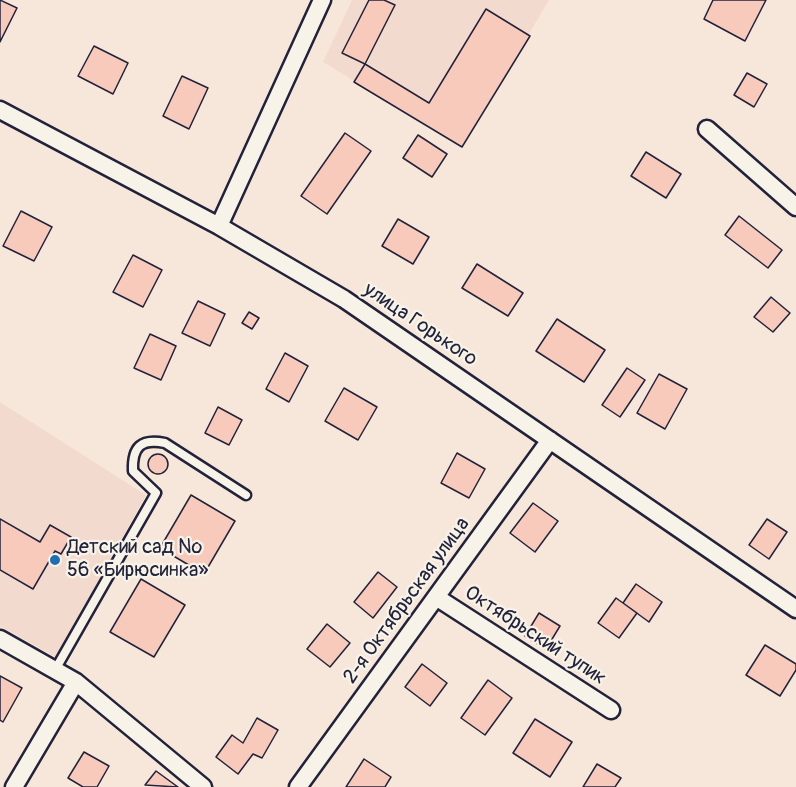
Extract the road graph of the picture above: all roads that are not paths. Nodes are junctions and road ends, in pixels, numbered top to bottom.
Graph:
1 (322, 0) edge
2 (0, 110) edge
3 (707, 129) dead end
4 (796, 207) edge
5 (219, 226) junction
6 (550, 440) junction
7 (246, 495) dead end
8 (436, 597) junction
9 (796, 609) edge
10 (0, 639) edge
11 (55, 670) junction
12 (76, 682) junction
13 (611, 710) dead end
14 (14, 787) edge
15 (202, 787) edge
16 (298, 787) edge

1 - 5 street
2 - 5 street, улица Горького
3 - 4 street
5 - 6 street, улица Горького
6 - 8 street, 2-я Октябрьская улица
6 - 9 street, улица Горького
7 - 11 lane
8 - 13 street, Октябрьский тупик
8 - 16 street, 2-я Октябрьская улица
10 - 11 street
11 - 12 street
12 - 14 street
12 - 15 street

